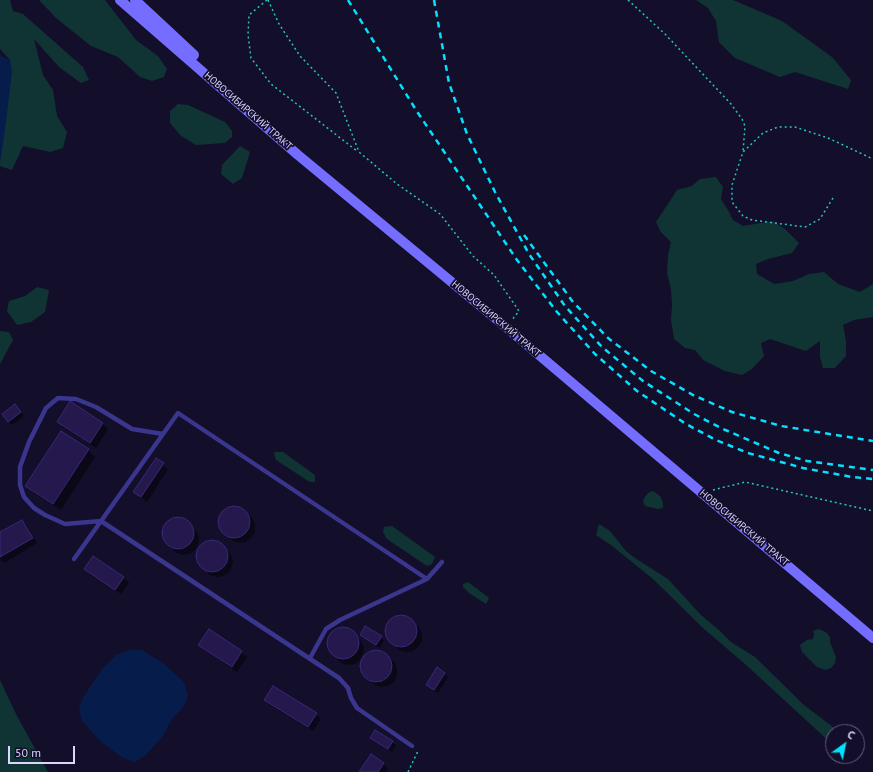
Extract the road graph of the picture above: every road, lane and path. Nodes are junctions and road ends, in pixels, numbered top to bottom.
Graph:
1 (120, 0) edge
2 (135, 0) edge
3 (268, 0) edge
4 (628, 0) edge
5 (275, 135) junction
6 (359, 152) junction
7 (743, 152) junction
8 (873, 159) edge
9 (833, 198) dead end
10 (506, 327) junction
11 (163, 434) junction
12 (702, 493) junction
13 (873, 511) edge
14 (101, 522) junction
15 (74, 560) dead end
16 (442, 562) dead end
17 (428, 579) junction
18 (873, 638) edge
19 (310, 658) junction
20 (412, 746) joint
21 (408, 772) edge

1 - 5 main road, НОВОСИБИРСКИЙ ТРАКТ
2 - 5 main road
3 - 6 path
3 - 6 path
4 - 7 path
5 - 10 main road, НОВОСИБИРСКИЙ ТРАКТ
6 - 10 path
7 - 8 path
7 - 9 path
10 - 12 main road, НОВОСИБИРСКИЙ ТРАКТ
11 - 14 lane
11 - 14 lane
11 - 17 lane
12 - 13 path
12 - 18 main road, НОВОСИБИРСКИЙ ТРАКТ
14 - 15 lane
14 - 19 lane
16 - 17 lane
17 - 19 lane
19 - 20 lane
20 - 21 path

